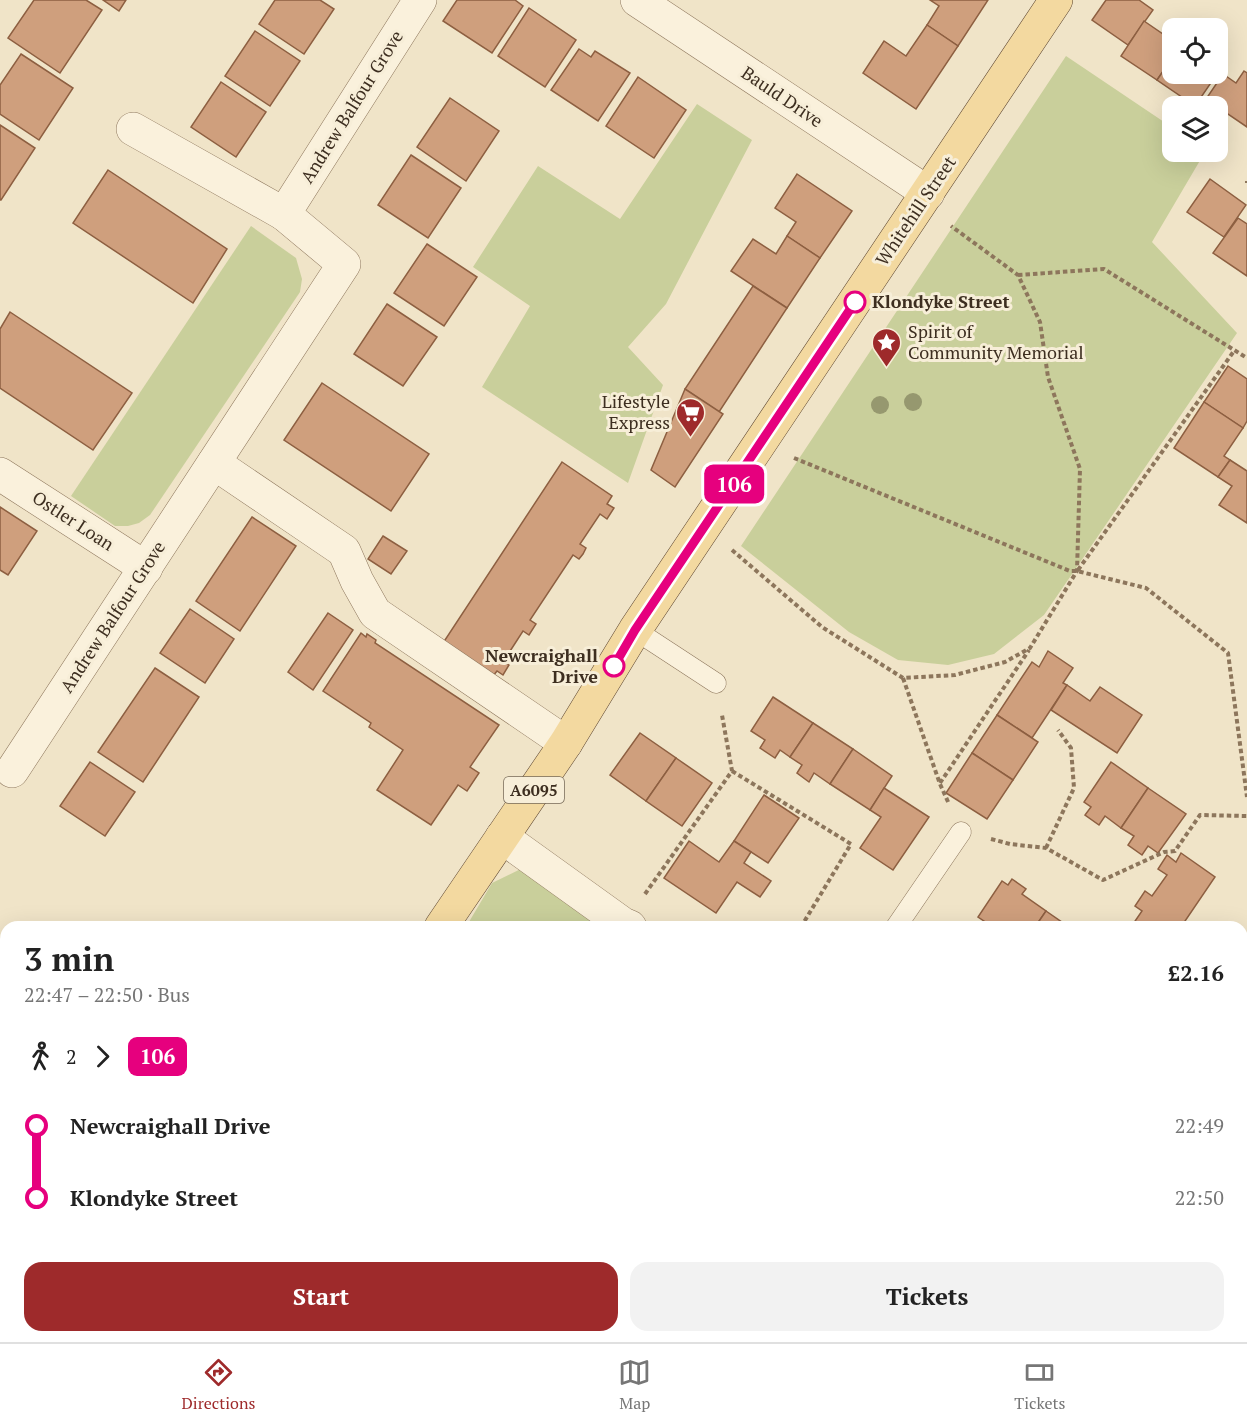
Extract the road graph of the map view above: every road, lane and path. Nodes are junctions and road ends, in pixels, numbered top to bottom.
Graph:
1 (420, 0) edge
2 (637, 0) edge
3 (1056, 0) edge
4 (133, 129) dead end
5 (924, 199) junction
6 (284, 214) junction
7 (1018, 275) junction
8 (1234, 351) junction
9 (1247, 358) edge
10 (791, 456) dead end
11 (214, 463) junction
12 (0, 474) edge
13 (716, 510) junction
14 (146, 568) junction
15 (1077, 571) junction
16 (635, 630) junction
17 (1030, 648) junction
18 (903, 678) junction
19 (716, 683) joint
20 (1058, 730) dead end
21 (566, 743) junction
22 (12, 771) dead end
23 (732, 771) junction
24 (940, 784) junction
25 (1247, 797) edge
26 (1247, 816) edge
27 (961, 832) junction
28 (502, 837) junction
29 (1046, 848) junction
30 (445, 921) edge
31 (621, 921) edge
32 (630, 921) edge
33 (805, 921) edge
34 (900, 921) edge

1 - 6 street, Andrew Balfour Grove
2 - 5 street, Bauld Drive
3 - 5 main road, Whitehill Street / A6095
4 - 6 street, Andrew Balfour Grove
5 - 7 path
5 - 13 main road, Whitehill Street / A6095
6 - 11 street, Andrew Balfour Grove
7 - 8 path
7 - 15 path
8 - 9 path
8 - 15 path
10 - 15 path
11 - 14 street, Andrew Balfour Grove
11 - 21 street
12 - 14 street, Ostler Loan
13 - 16 main road, Whitehill Street / A6095
13 - 18 path
14 - 22 street, Andrew Balfour Grove
15 - 17 path
15 - 25 path
16 - 19 lane
16 - 21 main road, Whitehill Street / A6095
17 - 18 path
17 - 24 path
18 - 24 path
19 - 23 path
20 - 29 path
21 - 28 main road, Whitehill Street / A6095
23 - 32 path
23 - 33 path
24 - 27 path
26 - 29 path
27 - 29 path
27 - 34 lane
28 - 30 main road, A6095
28 - 31 street

